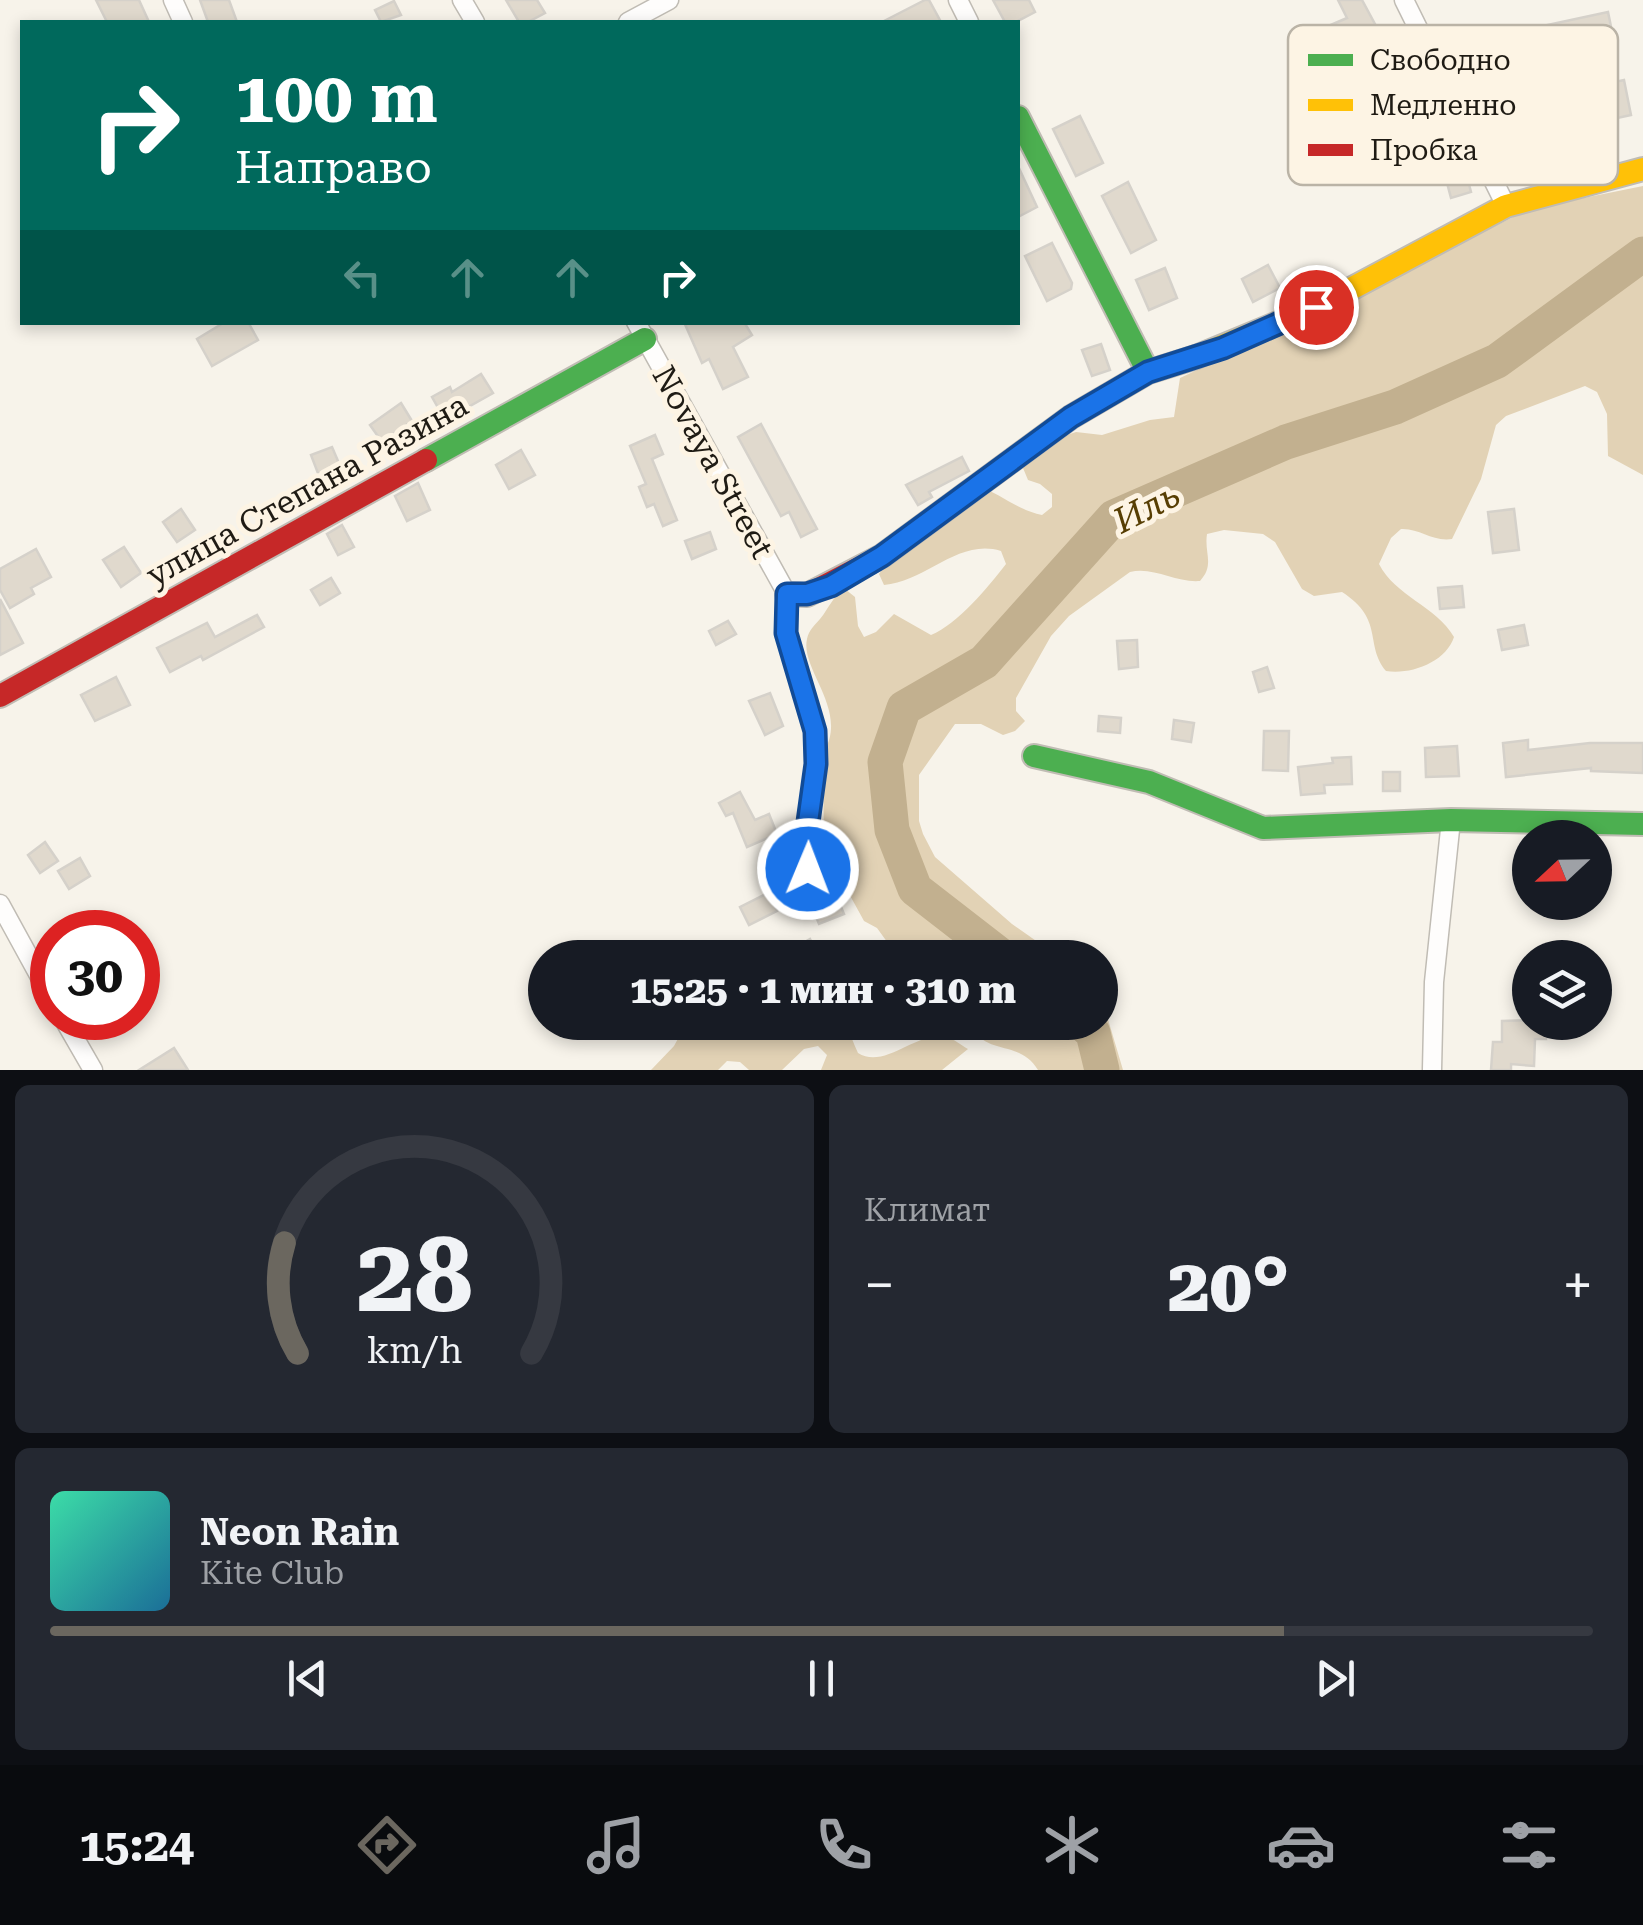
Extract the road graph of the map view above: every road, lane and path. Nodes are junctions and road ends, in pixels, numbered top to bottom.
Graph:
1 (669, 0) edge
2 (1404, 0) edge
3 (632, 20) edge
4 (1416, 25) edge
5 (1020, 120) edge
6 (1643, 169) edge
7 (1618, 176) edge
8 (1496, 185) edge
9 (1584, 185) edge
10 (1506, 206) junction
11 (640, 331) edge
12 (1148, 372) junction
13 (787, 594) junction
14 (0, 696) edge
15 (1034, 756) dead end
16 (1451, 820) junction
17 (1643, 824) edge
18 (804, 898) dead end
19 (0, 904) edge
20 (30, 959) edge
21 (75, 1040) edge
22 (92, 1070) edge
23 (1432, 1070) edge

1 - 3 street
2 - 4 street
5 - 12 street
6 - 7 street
8 - 10 street
9 - 10 street
10 - 12 street
11 - 13 street, Novaya Street
11 - 14 street, улица Степана Разина
12 - 13 street
13 - 18 street, Novaya Street
15 - 16 street
16 - 17 street
16 - 23 street
19 - 20 street
21 - 22 street

